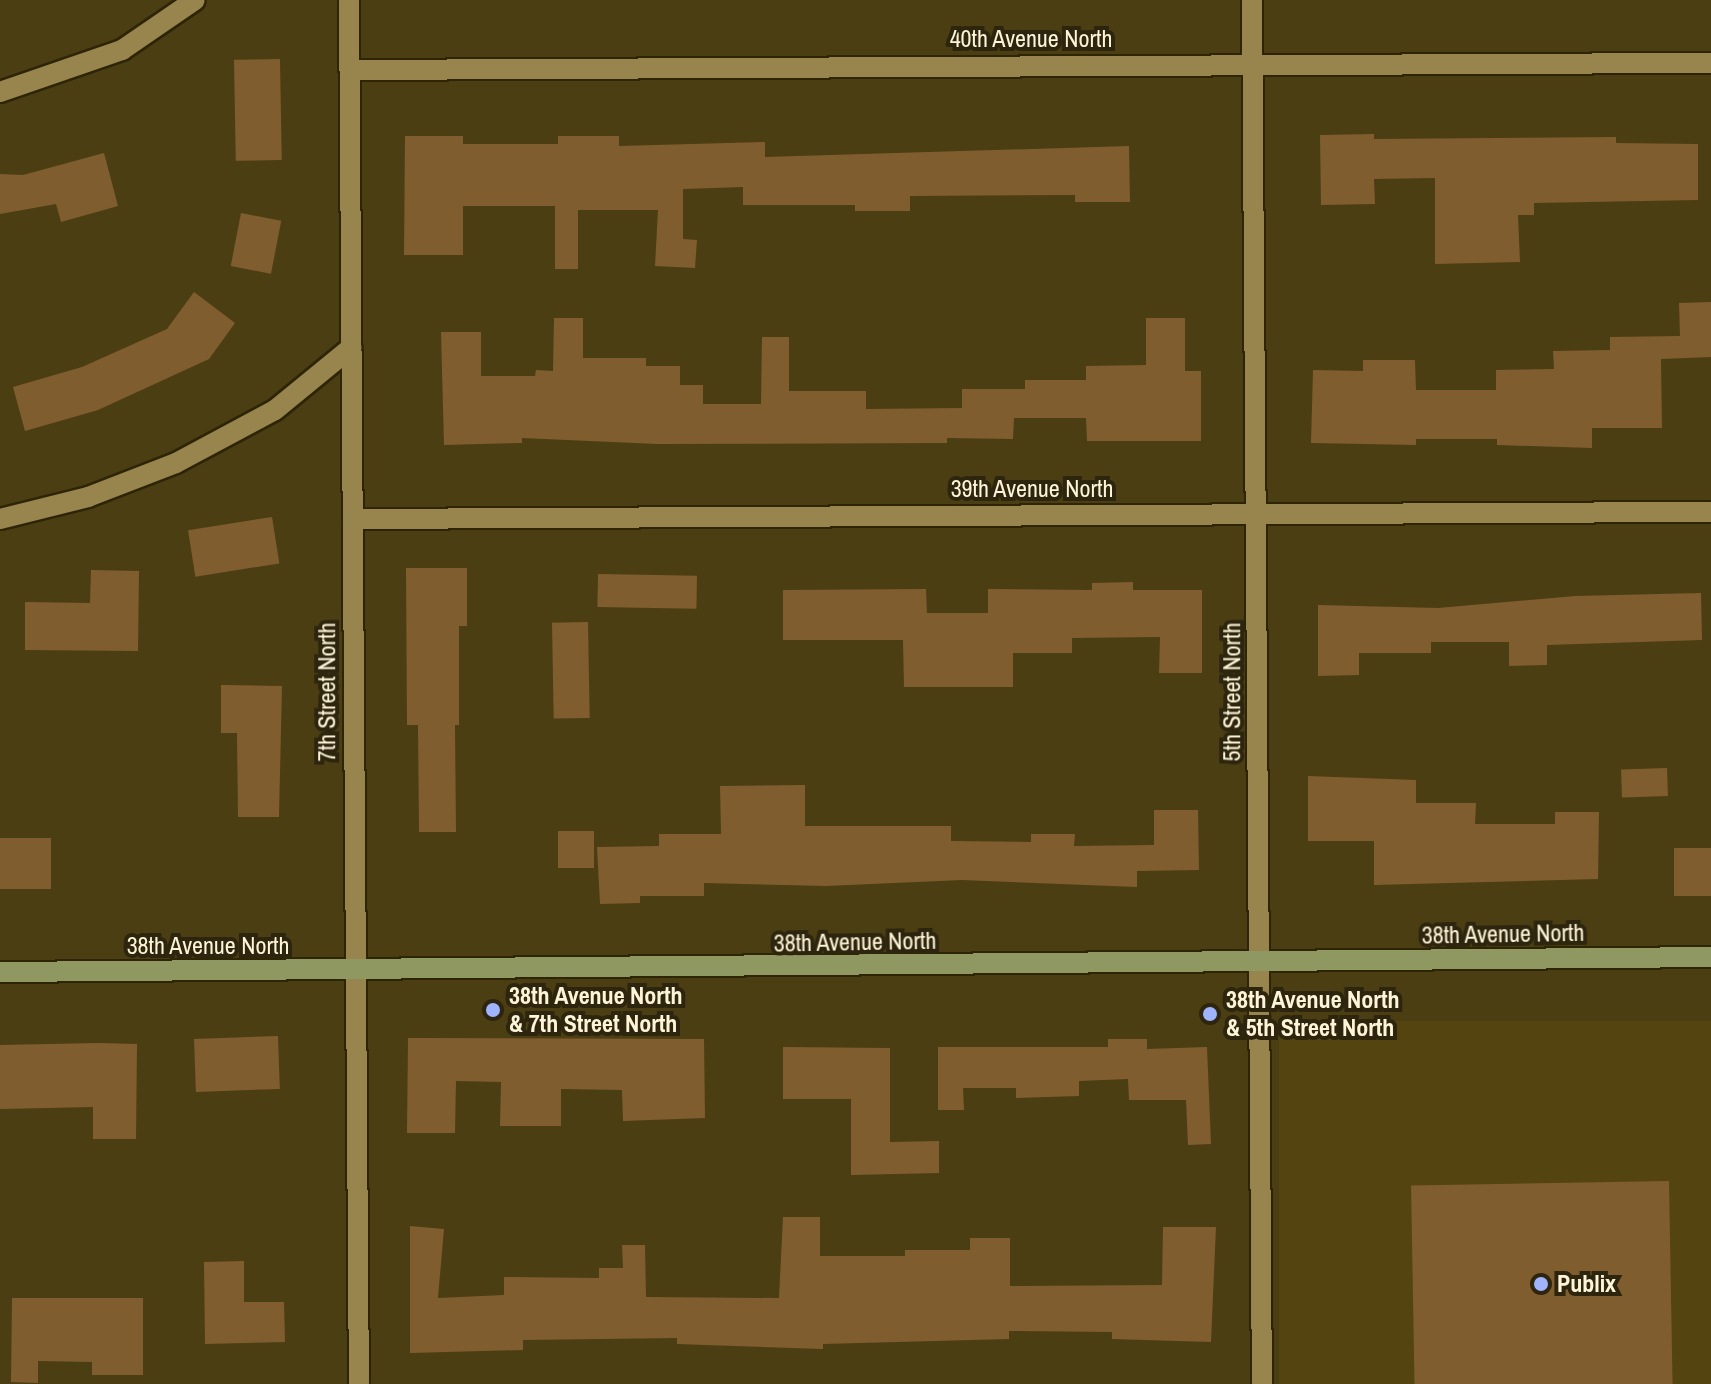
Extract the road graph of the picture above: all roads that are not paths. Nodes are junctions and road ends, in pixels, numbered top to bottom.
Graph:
1 (195, 0) edge
2 (349, 0) edge
3 (1252, 0) edge
4 (1253, 63) junction
5 (1711, 63) edge
6 (352, 70) junction
7 (0, 92) edge
8 (352, 347) junction
9 (1711, 512) edge
10 (1260, 515) junction
11 (0, 519) edge
12 (353, 519) junction
13 (1711, 957) edge
14 (1261, 963) junction
15 (0, 972) edge
16 (354, 973) junction
17 (359, 1384) edge
18 (1262, 1384) edge

1 - 7 street
2 - 6 street, 7th Street North
3 - 4 street, 5th Street North
4 - 5 street, 40th Avenue North
4 - 6 street, 40th Avenue North
4 - 10 street, 5th Street North
6 - 8 street, 7th Street North
8 - 11 street
8 - 12 street, 7th Street North
9 - 10 street, 39th Avenue North
10 - 12 street, 39th Avenue North
10 - 14 street, 5th Street North
12 - 16 street, 7th Street North
13 - 14 main road, 38th Avenue North
14 - 16 main road, 38th Avenue North
14 - 18 street, 5th Street North
15 - 16 main road, 38th Avenue North
16 - 17 street, 7th Street North

